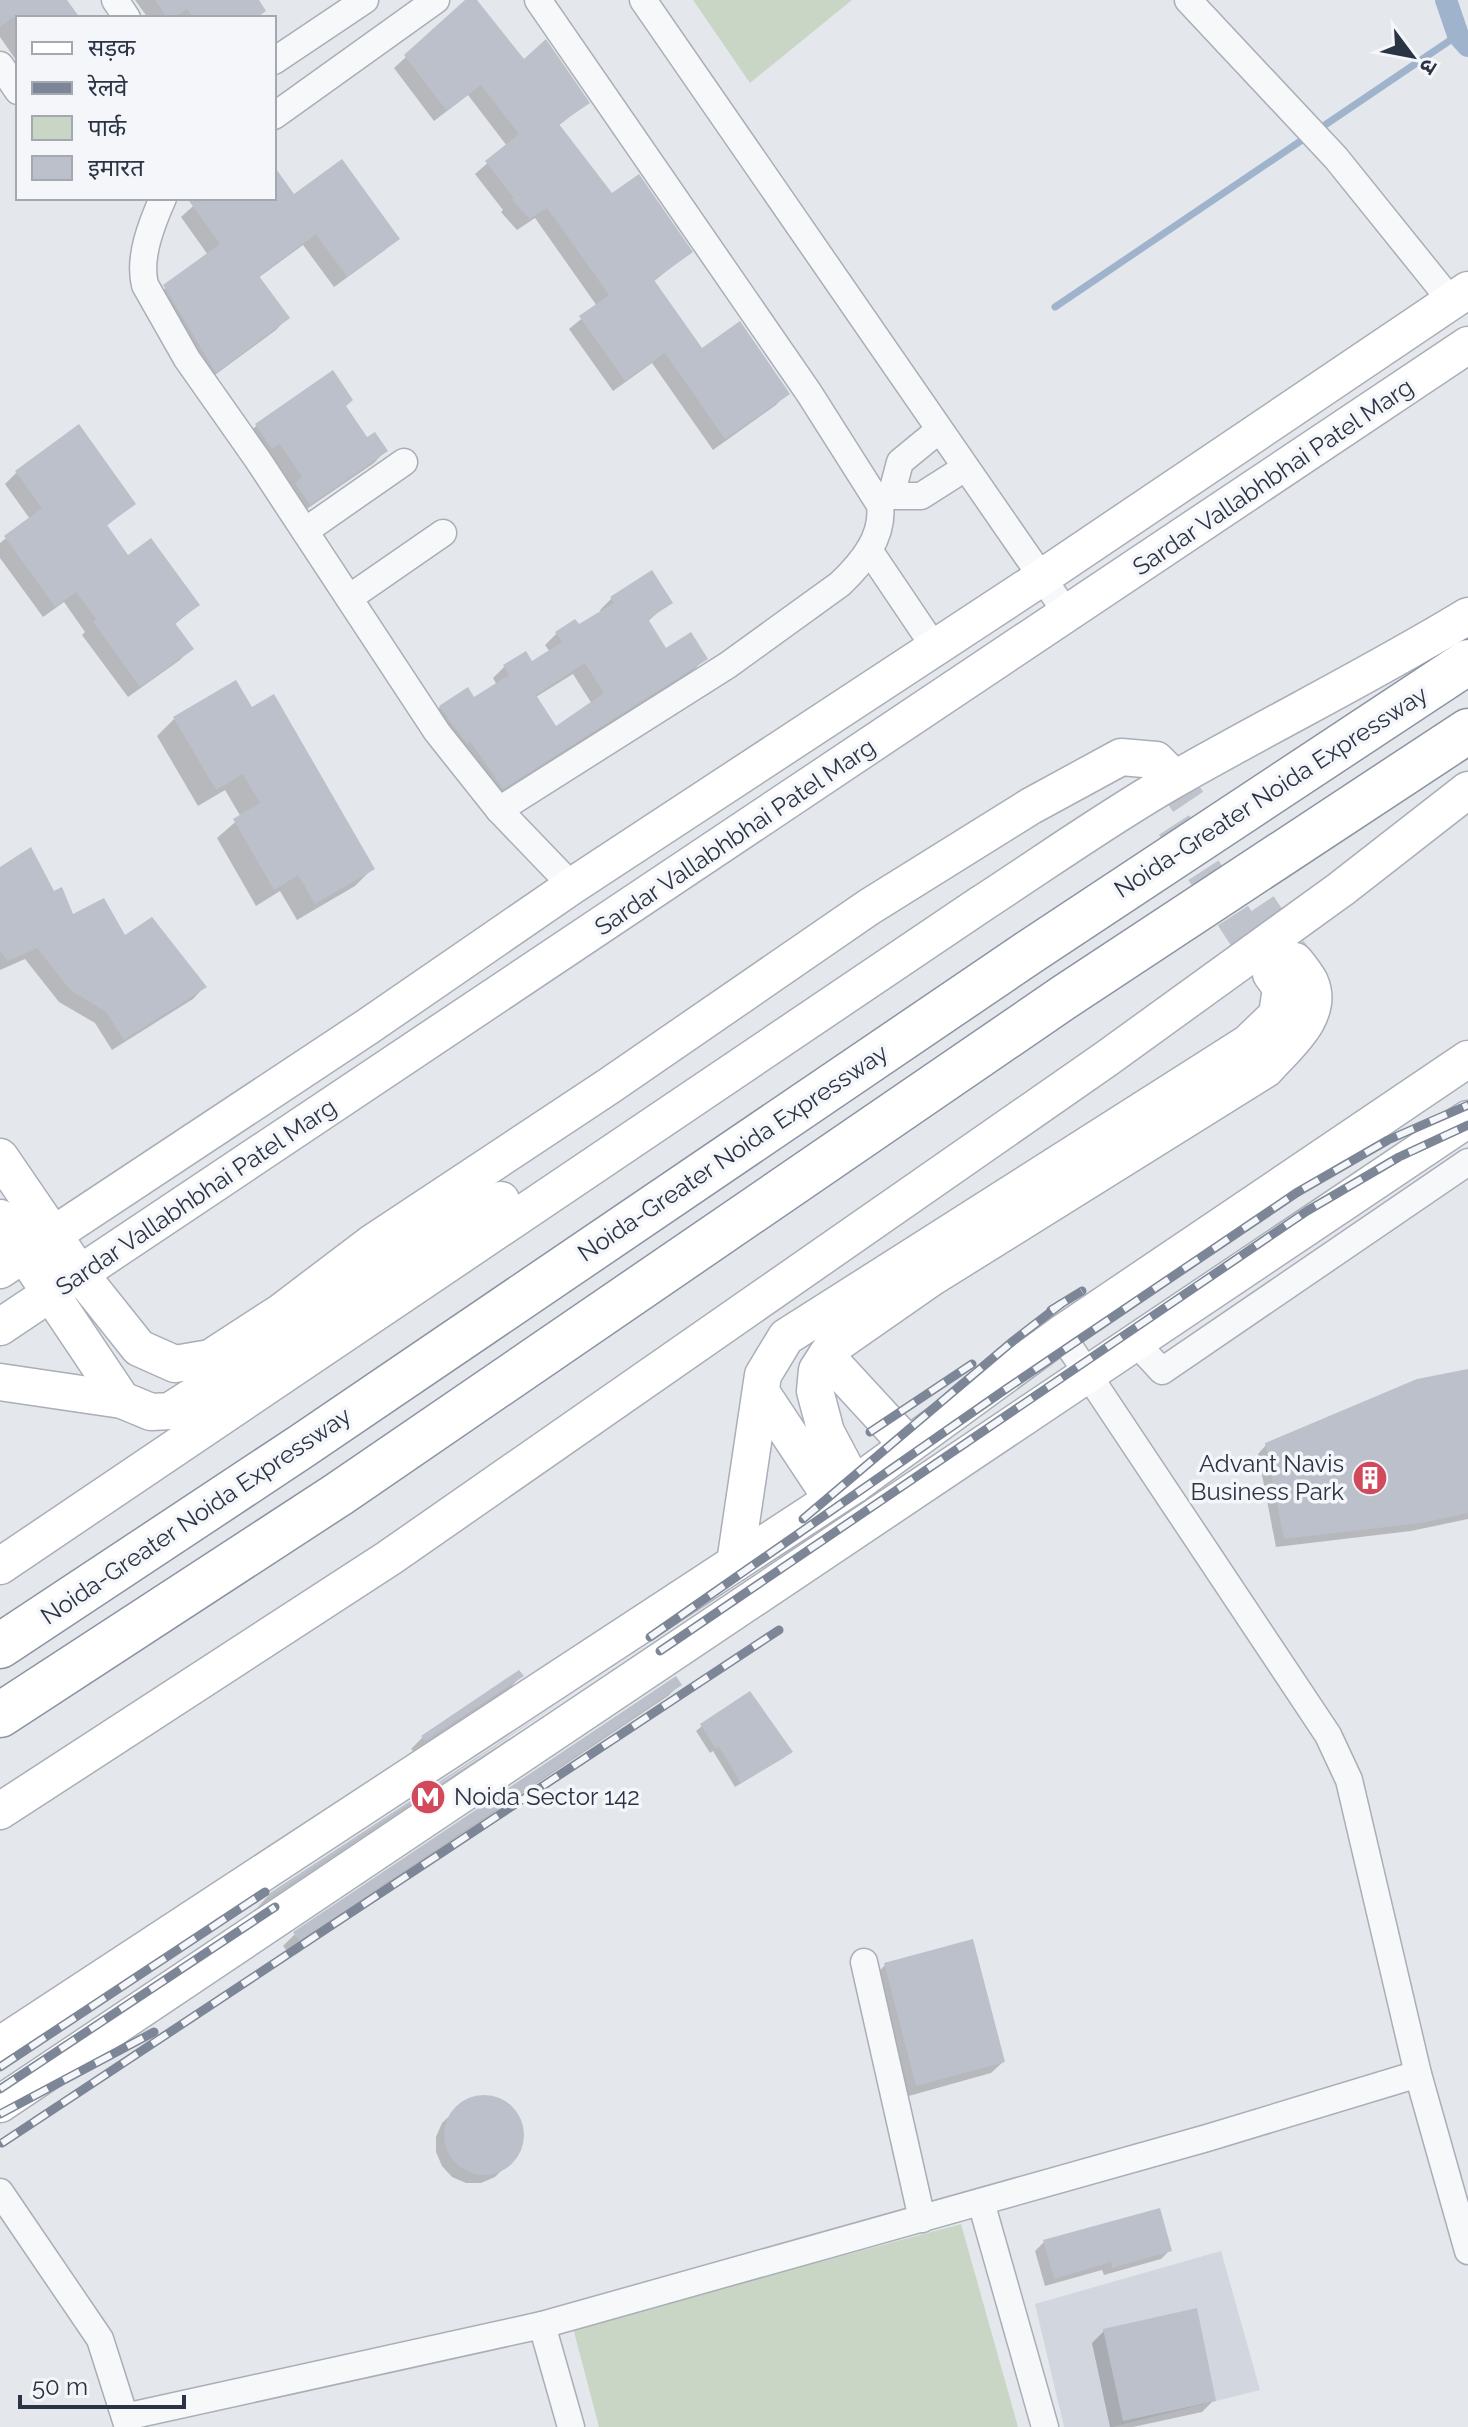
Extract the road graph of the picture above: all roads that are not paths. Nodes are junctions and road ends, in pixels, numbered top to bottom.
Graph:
1 (365, 0) edge
2 (436, 0) edge
3 (538, 0) edge
4 (643, 0) edge
5 (1188, 0) edge
6 (276, 60) edge
7 (0, 65) edge
8 (16, 88) edge
9 (276, 115) edge
10 (162, 200) edge
11 (1461, 295) edge
12 (1468, 345) edge
13 (939, 430) junction
14 (404, 462) dead end
15 (965, 468) junction
16 (885, 501) junction
17 (305, 531) junction
18 (443, 533) dead end
19 (869, 550) junction
20 (1041, 578) junction
21 (349, 598) junction
22 (1068, 615) junction
23 (1468, 616) edge
24 (935, 648) junction
25 (1468, 662) edge
26 (1468, 731) edge
27 (1468, 790) edge
28 (499, 810) junction
29 (572, 886) junction
30 (1468, 1059) edge
31 (1468, 1119) edge
32 (0, 1157) edge
33 (1468, 1162) edge
34 (0, 1218) edge
35 (26, 1253) edge
36 (66, 1284) junction
37 (0, 1327) edge
38 (1061, 1334) junction
39 (1136, 1343) junction
40 (826, 1356) junction
41 (1088, 1376) junction
42 (0, 1382) edge
43 (761, 1392) junction
44 (122, 1400) junction
45 (908, 1445) junction
46 (843, 1492) junction
47 (735, 1563) junction
48 (0, 1566) edge
49 (0, 1646) edge
50 (0, 1715) edge
51 (0, 1811) edge
52 (864, 1962) dead end
53 (0, 2045) edge
54 (1418, 2074) junction
55 (0, 2104) edge
56 (0, 2192) edge
57 (981, 2202) junction
58 (922, 2219) junction
59 (1468, 2251) edge
60 (542, 2325) junction
61 (127, 2422) edge
62 (571, 2427) edge
63 (1045, 2427) edge

1 - 6 street
2 - 9 street
3 - 16 street
4 - 13 street
5 - 11 street
7 - 8 street
10 - 17 street
11 - 20 street, Sardar Vallabhbhai Patel Marg
12 - 22 street, Sardar Vallabhbhai Patel Marg
13 - 15 street
13 - 16 street
14 - 17 street
15 - 16 street
15 - 20 street
16 - 19 street
17 - 21 street
18 - 21 street
19 - 24 street
19 - 28 street
20 - 22 street
20 - 24 street, Sardar Vallabhbhai Patel Marg
21 - 28 street
22 - 36 street, Sardar Vallabhbhai Patel Marg
23 - 48 street
24 - 29 street, Sardar Vallabhbhai Patel Marg
25 - 49 highway, Noida-Greater Noida Expressway
26 - 50 highway
27 - 51 street
28 - 29 street
29 - 35 street, Sardar Vallabhbhai Patel Marg
30 - 38 street
31 - 39 street
32 - 35 street
33 - 39 street
34 - 35 street
35 - 36 street
36 - 37 street, Sardar Vallabhbhai Patel Marg
36 - 44 street
36 - 44 street
38 - 41 street
38 - 45 street
39 - 41 street
40 - 43 street
40 - 45 street
40 - 46 street
41 - 54 street
41 - 55 street
42 - 44 street
43 - 46 street
43 - 47 street
45 - 46 street
46 - 47 street
47 - 53 street
52 - 58 street
54 - 57 street
54 - 59 street
56 - 61 street
57 - 58 street
57 - 63 street
58 - 60 street
60 - 61 street
60 - 62 street

